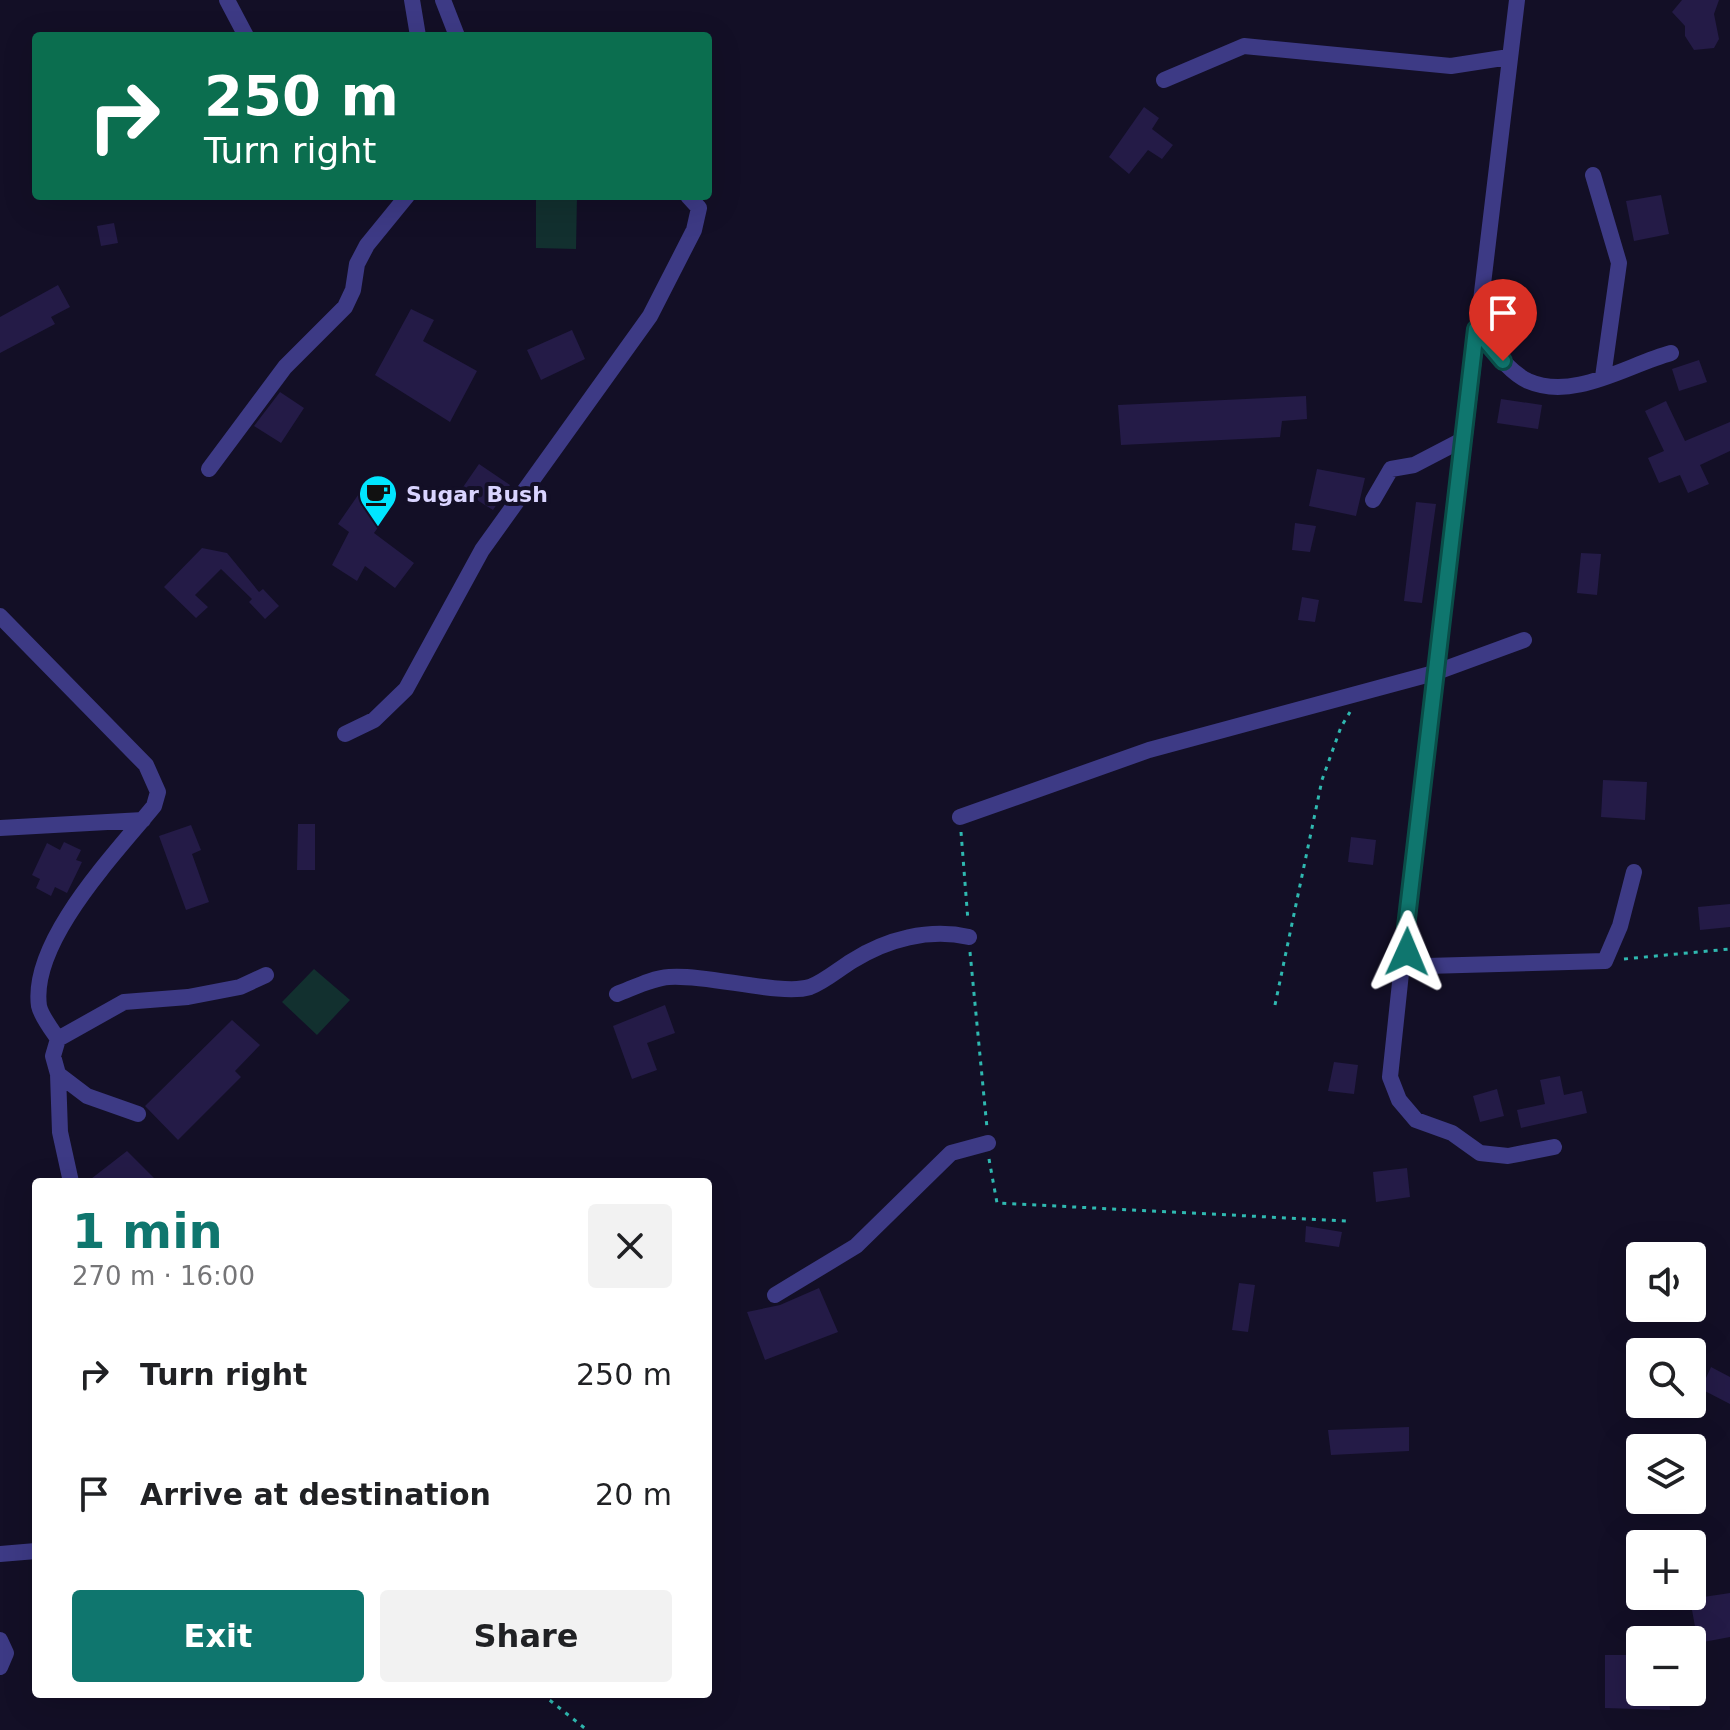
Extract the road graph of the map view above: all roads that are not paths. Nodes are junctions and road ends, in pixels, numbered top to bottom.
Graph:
1 (227, 0) edge
2 (412, 0) edge
3 (443, 0) edge
4 (1517, 0) edge
5 (244, 32) edge
6 (417, 32) edge
7 (455, 32) edge
8 (1509, 57) junction
9 (1164, 80) dead end
10 (1593, 175) dead end
11 (404, 200) edge
12 (692, 200) edge
13 (1476, 329) junction
14 (1671, 353) dead end
15 (1603, 377) junction
16 (1462, 440) junction
17 (209, 469) dead end
18 (1373, 500) dead end
19 (0, 616) edge
20 (1524, 640) dead end
21 (1434, 673) junction
22 (345, 734) dead end
23 (960, 817) road end
24 (143, 820) junction
25 (0, 828) edge
26 (1634, 872) dead end
27 (969, 937) road end
28 (1405, 940) junction
29 (266, 975) dead end
30 (617, 994) dead end
31 (58, 1039) junction
32 (58, 1074) junction
33 (138, 1114) dead end
34 (988, 1143) road end
35 (1554, 1147) dead end
36 (70, 1178) edge
37 (775, 1295) dead end
38 (32, 1551) edge
39 (0, 1554) edge
40 (0, 1640) edge
41 (0, 1667) edge

1 - 5 street
2 - 6 street
3 - 7 street
4 - 8 street
8 - 9 street
8 - 13 street
10 - 15 street
11 - 17 street
12 - 22 street
13 - 15 street
13 - 16 street
14 - 15 street
16 - 18 street
16 - 21 street
19 - 24 street
20 - 21 street
21 - 23 street
21 - 28 street
24 - 25 street
24 - 31 street
26 - 28 street
27 - 30 street
28 - 35 street
29 - 31 street
31 - 32 street
32 - 33 street
32 - 36 street
34 - 37 street
38 - 39 street
40 - 41 street

